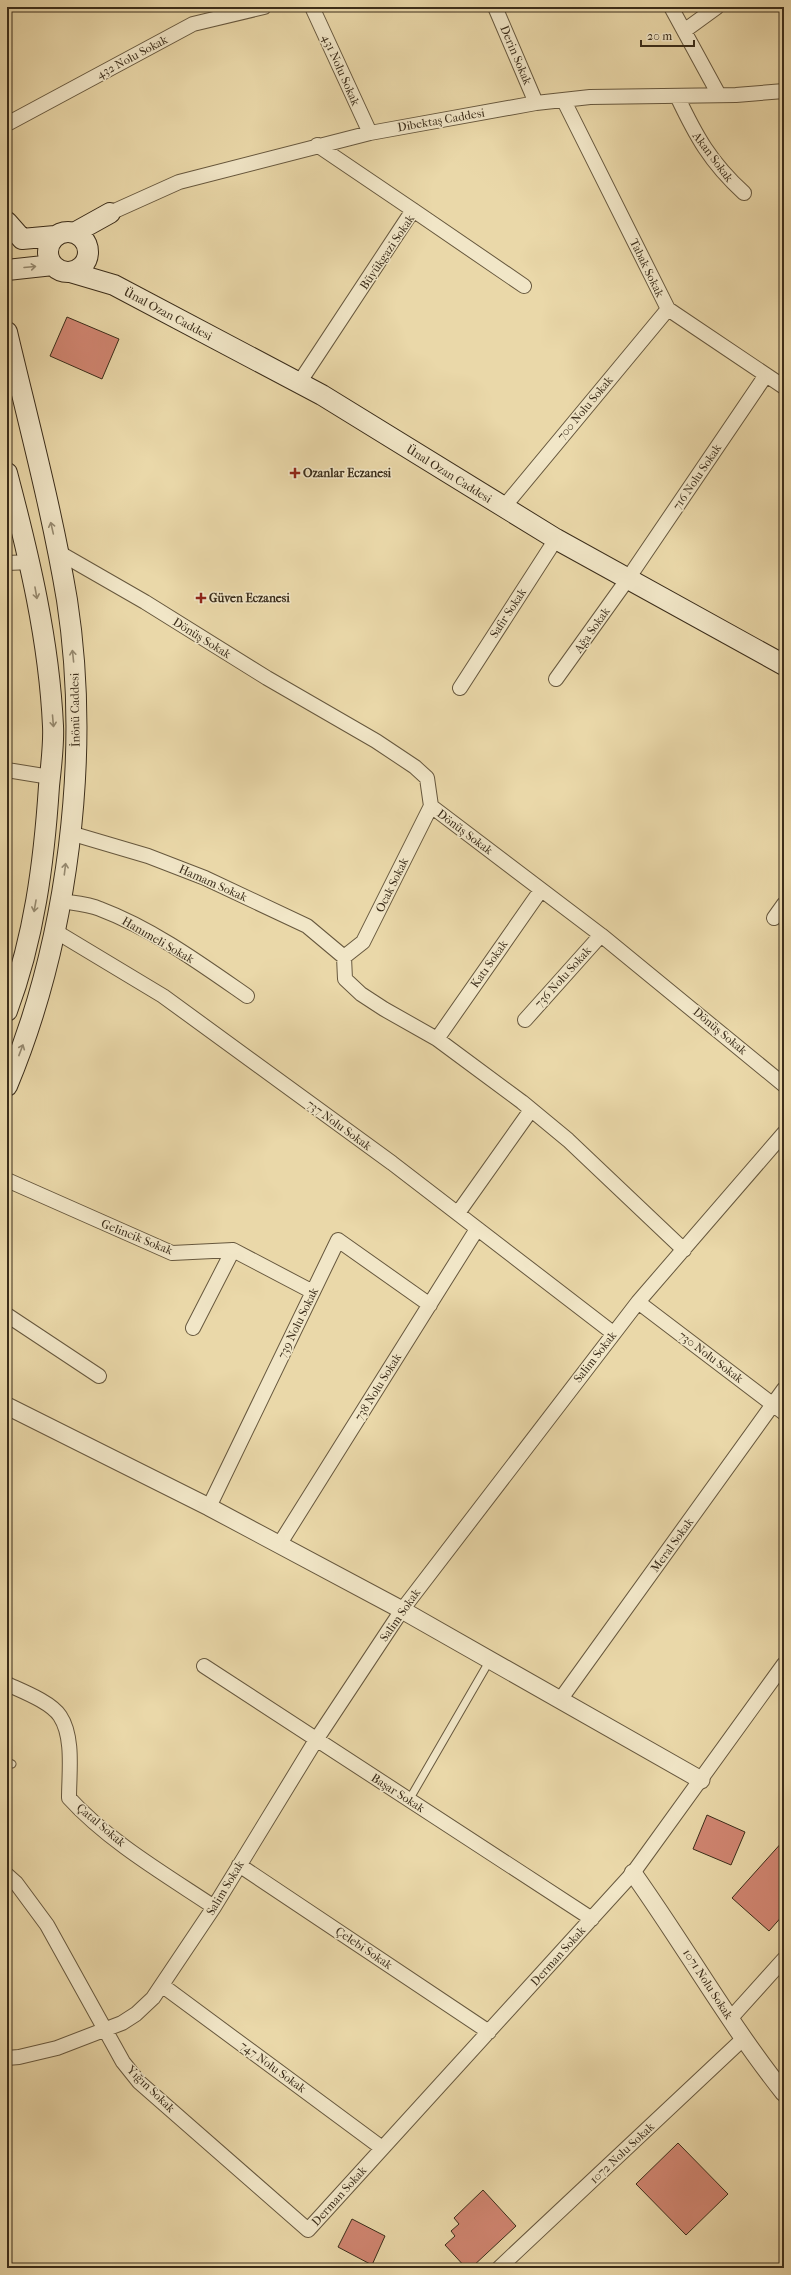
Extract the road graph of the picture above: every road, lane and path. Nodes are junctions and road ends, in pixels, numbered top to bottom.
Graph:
1 (264, 7) edge
2 (312, 7) edge
3 (495, 7) edge
4 (672, 7) edge
5 (717, 7) edge
6 (684, 31) junction
7 (784, 90) edge
8 (719, 95) junction
9 (677, 96) junction
10 (564, 101) junction
11 (536, 103) junction
12 (7, 124) edge
13 (370, 133) junction
14 (317, 145) junction
15 (744, 193) dead end
16 (413, 210) junction
17 (110, 213) joint
18 (7, 222) edge
19 (15, 238) edge
20 (76, 242) junction
21 (62, 268) junction
22 (7, 270) edge
23 (114, 285) junction
24 (524, 286) dead end
25 (668, 309) junction
26 (7, 332) edge
27 (766, 375) junction
28 (299, 383) junction
29 (784, 387) edge
30 (7, 473) edge
31 (503, 508) junction
32 (556, 539) junction
33 (58, 552) junction
34 (31, 562) junction
35 (7, 563) edge
36 (627, 580) junction
37 (784, 665) edge
38 (556, 679) dead end
39 (460, 688) dead end
40 (7, 770) edge
41 (50, 776) junction
42 (431, 806) junction
43 (70, 832) junction
44 (541, 890) junction
45 (61, 901) junction
46 (784, 904) edge
47 (774, 918) dead end
48 (55, 931) junction
49 (600, 935) junction
50 (344, 957) junction
51 (11, 986) edge
52 (247, 996) dead end
53 (7, 1011) edge
54 (524, 1020) dead end
55 (437, 1039) junction
56 (784, 1085) edge
57 (7, 1086) edge
58 (531, 1110) junction
59 (784, 1134) edge
60 (7, 1180) edge
61 (458, 1214) junction
62 (477, 1229) junction
63 (233, 1250) junction
64 (684, 1250) junction
65 (313, 1292) junction
66 (638, 1302) junction
67 (430, 1305) junction
68 (7, 1315) edge
69 (193, 1328) dead end
70 (613, 1333) junction
71 (99, 1376) dead end
72 (784, 1389) edge
73 (7, 1406) edge
74 (779, 1408) edge
75 (209, 1507) junction
76 (279, 1545) junction
77 (402, 1610) junction
78 (490, 1660) junction
79 (784, 1664) edge
80 (204, 1666) dead end
81 (7, 1684) edge
82 (560, 1700) junction
83 (316, 1740) junction
84 (701, 1780) junction
85 (408, 1800) junction
86 (239, 1865) junction
87 (633, 1873) junction
88 (7, 1875) edge
89 (214, 1907) junction
90 (592, 1919) junction
91 (783, 1962) edge
92 (163, 1986) junction
93 (730, 2019) junction
94 (105, 2029) junction
95 (488, 2032) junction
96 (744, 2038) junction
97 (7, 2058) edge
98 (784, 2093) edge
99 (382, 2148) junction
100 (308, 2230) joint
101 (500, 2268) edge

1 - 12 street, 432 Nolu Sokak
2 - 13 street, 431 Nolu Sokak
3 - 11 street, Derin Sokak
4 - 6 street
5 - 6 street
6 - 8 street
7 - 8 street, Dibektaş Caddesi
8 - 9 street, Dibektaş Caddesi
9 - 10 street, Dibektaş Caddesi
9 - 15 street, Akan Sokak
10 - 11 street, Dibektaş Caddesi
10 - 25 street, Tabak Sokak
11 - 13 street, Dibektaş Caddesi
13 - 14 street, Dibektaş Caddesi
14 - 16 street
14 - 17 street, Dibektaş Caddesi
16 - 24 street, Büyükgazi Sokak
16 - 28 street, Büyükgazi Sokak
17 - 20 main road
18 - 19 main road
19 - 20 main road
20 - 21 main road
20 - 21 main road
20 - 23 main road
22 -> 21 main road
21 - 23 main road
23 - 28 main road, Ünal Ozan Caddesi
25 - 27 street, Tabak Sokak
25 - 31 street, 700 Nolu Sokak
33 -> 26 main road, İnönü Caddesi
27 - 29 street, Tabak Sokak
27 - 36 street, 716 Nolu Sokak
28 - 31 main road, Ünal Ozan Caddesi
30 - 34 main road, İnönü Caddesi
31 - 32 main road, Ünal Ozan Caddesi
32 - 36 main road, Ünal Ozan Caddesi
32 - 39 street, Safir Sokak
33 - 42 street, Dönüş Sokak
43 -> 33 main road, İnönü Caddesi
34 - 35 street
34 -> 41 main road, İnönü Caddesi
36 - 37 main road, Ünal Ozan Caddesi
36 - 38 street, Ağa Sokak
40 - 41 street
41 -> 51 main road, İnönü Caddesi
42 - 44 street, Dönüş Sokak
42 - 50 street, Ocak Sokak
45 -> 43 main road, İnönü Caddesi
43 - 50 street, Hamam Sokak
44 - 49 street, Dönüş Sokak
44 - 55 street, Katı Sokak
45 - 48 main road, İnönü Caddesi
45 - 52 street, Hanımeli Sokak
46 - 47 street
57 -> 48 main road, İnönü Caddesi
48 - 61 street, 737 Nolu Sokak
49 - 54 street, 736 Nolu Sokak
49 - 56 street, Dönüş Sokak
50 - 55 street
51 - 53 main road, İnönü Caddesi
55 - 58 street
58 - 61 street
58 - 64 street
59 - 64 street, Salim Sokak
60 - 63 street, Gelincik Sokak
61 - 62 street, 737 Nolu Sokak
62 - 67 street, 738 Nolu Sokak
62 - 70 street, 737 Nolu Sokak
63 - 65 street
63 - 69 street
64 - 66 street, Salim Sokak
65 - 67 street, 739 Nolu Sokak
65 - 75 street, 739 Nolu Sokak
66 - 70 street, Salim Sokak
66 - 74 street, 730 Nolu Sokak
67 - 76 street, 738 Nolu Sokak
68 - 71 street
70 - 77 street, Salim Sokak
72 - 74 street, Meral Sokak
73 - 75 street
74 - 82 street, Meral Sokak
75 - 76 street
76 - 77 street
77 - 78 street
77 - 83 street, Salim Sokak
78 - 82 street
78 - 85 lane
79 - 84 street, Derman Sokak
80 - 83 street, Başar Sokak
81 - 89 street, Çatal Sokak
82 - 84 street
83 - 85 street, Başar Sokak
83 - 86 street, Salim Sokak
84 - 87 street, Derman Sokak
85 - 90 street, Başar Sokak
86 - 89 street, Salim Sokak
86 - 95 street, Çelebi Sokak
87 - 90 street, Derman Sokak
87 - 93 street, 1071 Nolu Sokak
88 - 94 street, Yığın Sokak
89 - 92 street, Salim Sokak
90 - 95 street, Derman Sokak
91 - 93 street
92 - 94 street, Salim Sokak
92 - 99 street, 747 Nolu Sokak
93 - 96 street, 1071 Nolu Sokak
94 - 97 street, Salim Sokak
94 - 100 street, Yığın Sokak
95 - 99 street, Derman Sokak
96 - 98 street, 1071 Nolu Sokak
96 - 101 street, 1072 Nolu Sokak
99 - 100 street, Derman Sokak

